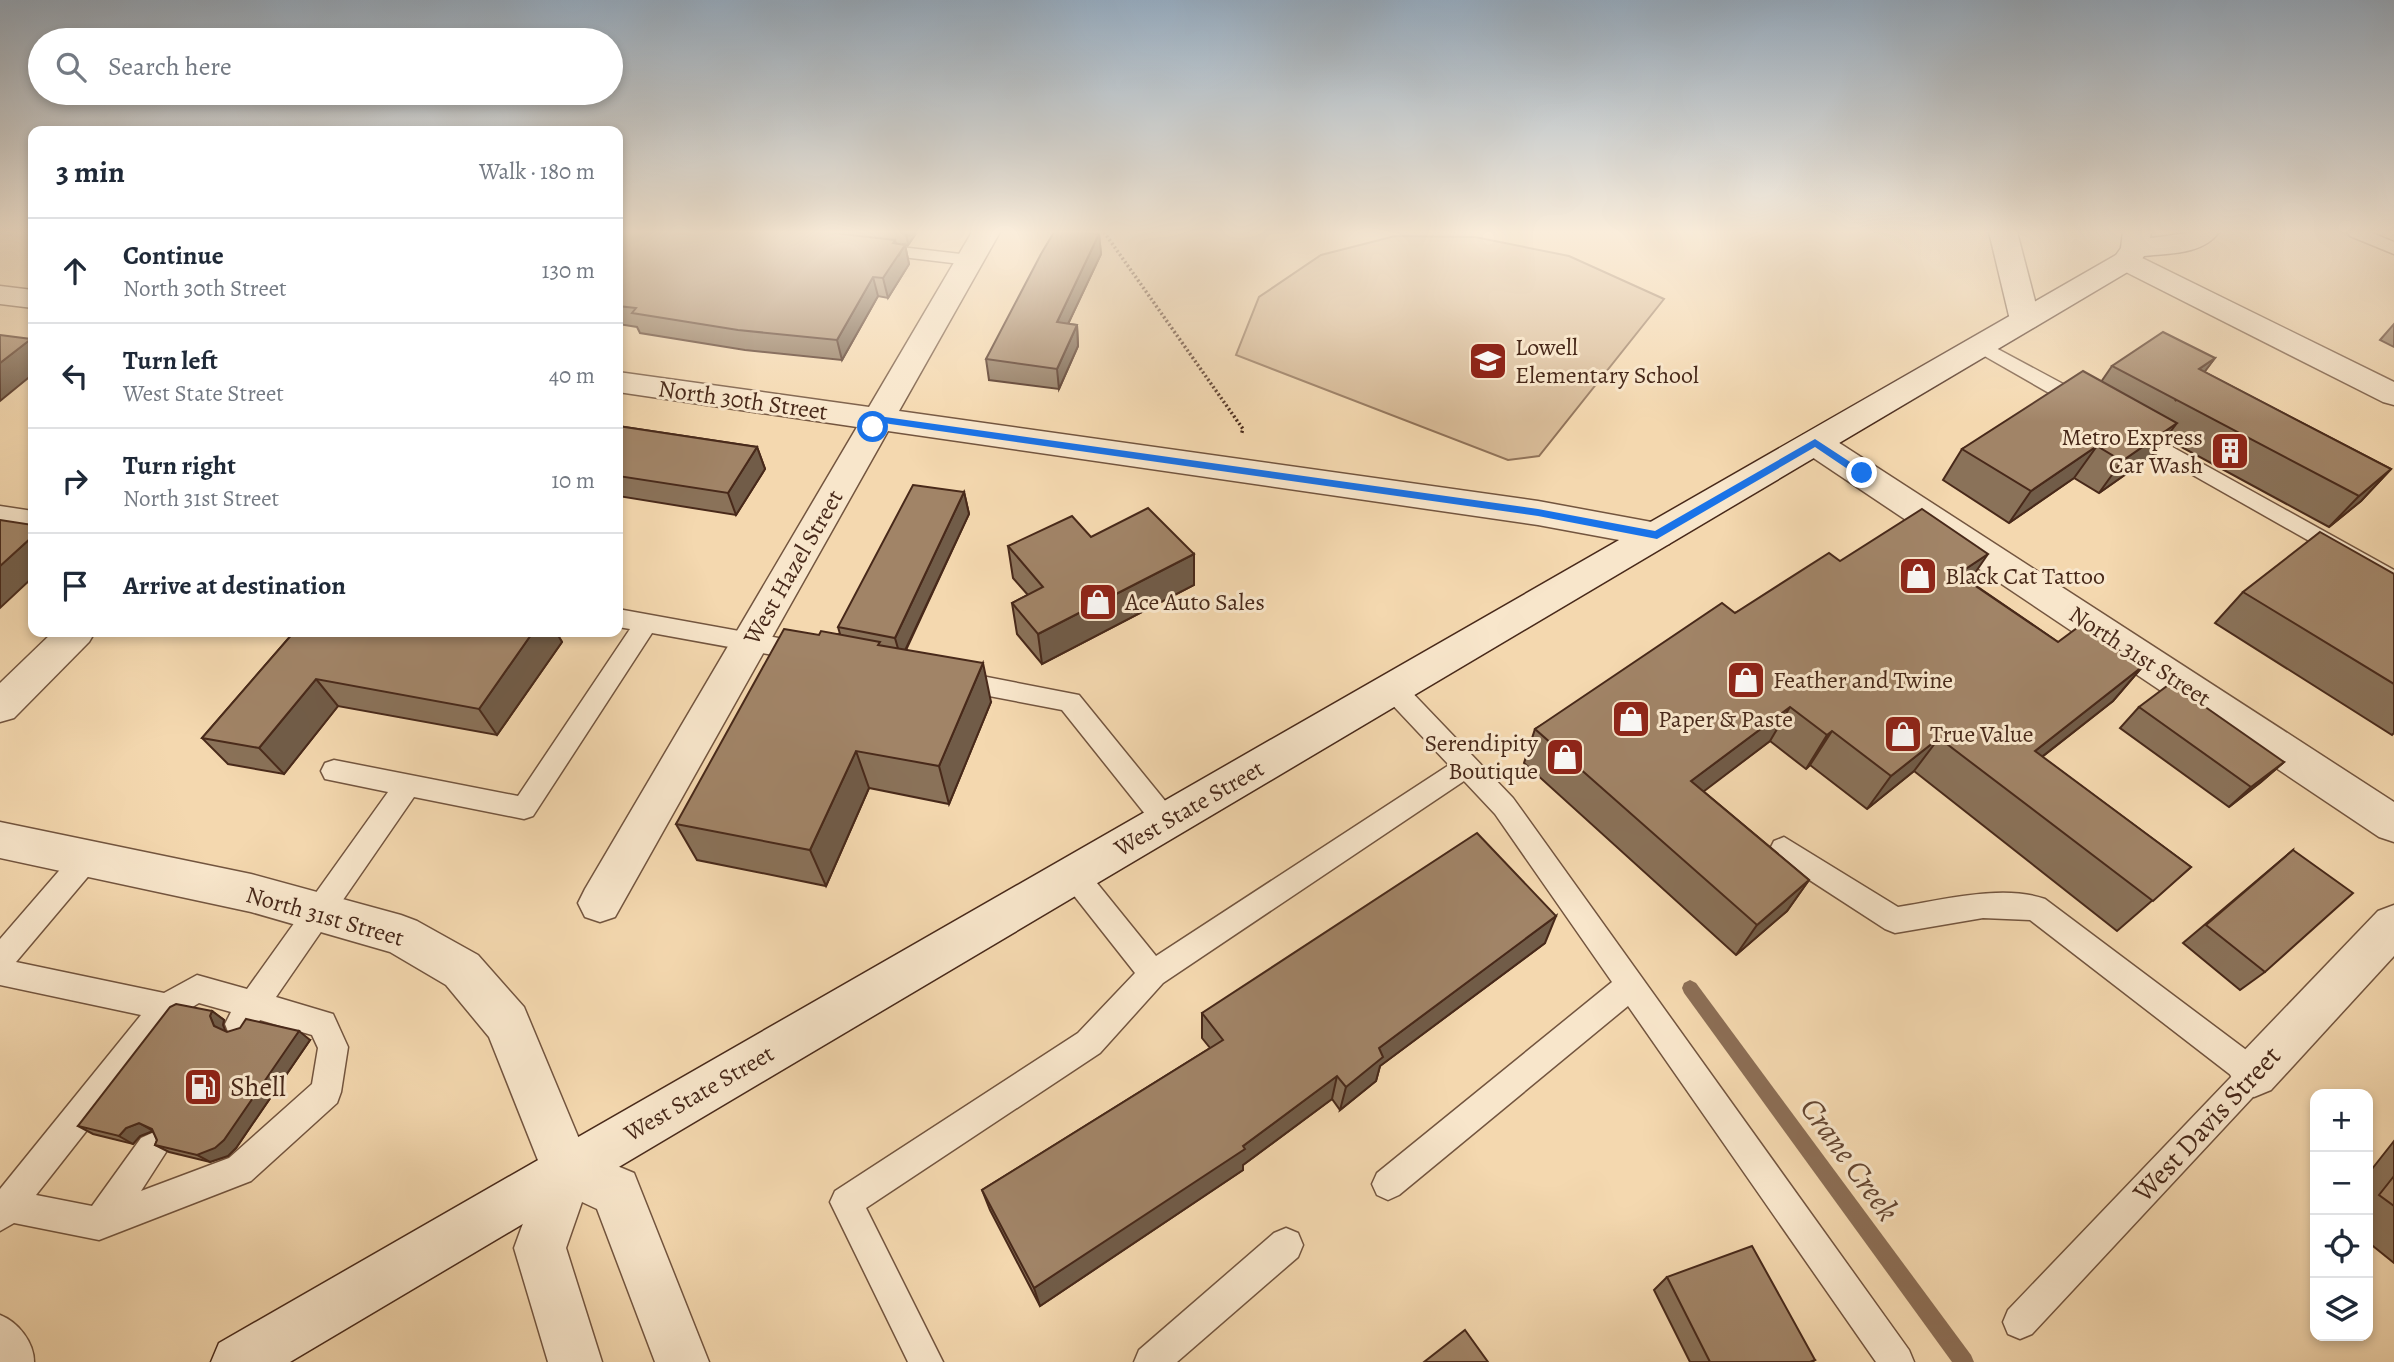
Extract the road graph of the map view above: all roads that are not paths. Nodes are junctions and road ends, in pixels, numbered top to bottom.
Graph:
1 (5, 296) edge
2 (949, 296) edge
3 (2019, 296) edge
4 (2061, 296) edge
5 (2218, 296) edge
6 (28, 298) edge
7 (2025, 320) junction
8 (1981, 345) junction
9 (623, 383) edge
10 (2394, 395) edge
11 (878, 419) junction
12 (1815, 443) junction
13 (0, 514) edge
14 (28, 518) edge
15 (1657, 535) junction
16 (2394, 582) edge
17 (623, 619) edge
18 (646, 623) junction
19 (71, 637) edge
20 (750, 641) junction
21 (830, 657) edge
22 (936, 677) edge
23 (1392, 689) junction
24 (0, 707) edge
25 (1467, 766) junction
26 (334, 771) dead end
27 (408, 785) junction
28 (1166, 821) junction
29 (2394, 824) edge
30 (0, 840) edge
31 (1784, 849) dead end
32 (87, 858) junction
33 (1074, 875) junction
34 (600, 904) dead end
35 (317, 911) junction
36 (2394, 925) edge
37 (0, 960) edge
38 (0, 972) edge
39 (1153, 974) junction
40 (1631, 985) junction
41 (166, 1007) junction
42 (246, 1015) junction
43 (2254, 1074) junction
44 (152, 1149) edge
45 (567, 1170) junction
46 (1388, 1184) dead end
47 (4, 1210) edge
48 (99, 1224) junction
49 (1286, 1245) dead end
50 (2020, 1322) dead end
51 (0, 1332) edge
52 (17, 1362) edge
53 (238, 1362) edge
54 (575, 1362) edge
55 (682, 1362) edge
56 (926, 1362) edge
57 (1151, 1362) edge
58 (1896, 1362) edge

1 - 6 street
2 - 11 street, West Hazel Street
3 - 7 street
4 - 7 street, West State Street
5 - 10 street
7 - 8 street, West State Street
8 - 12 street, West State Street
8 - 16 lane
9 - 11 street, North 30th Street
11 - 15 street, North 30th Street
11 - 20 street, West Hazel Street
12 - 15 street, West State Street
12 - 29 street, North 31st Street
13 - 14 lane
15 - 23 street, West State Street
17 - 18 lane
18 - 20 lane
18 - 27 lane
19 - 24 street
20 - 21 lane
20 - 34 street, West Hazel Street
22 - 28 lane
23 - 25 lane
23 - 28 street, West State Street
25 - 39 lane
25 - 40 lane
26 - 27 lane
27 - 35 lane
28 - 33 street, West State Street
30 - 32 street, North 31st Street
31 - 43 lane
32 - 35 street, North 31st Street
32 - 37 lane
33 - 39 lane
33 - 45 street, West State Street
35 - 42 lane
35 - 45 street, North 31st Street
36 - 43 street, West Davis Street
38 - 41 lane
39 - 56 lane
40 - 46 lane
40 - 58 lane
41 - 42 lane
41 - 47 lane
42 - 48 lane
43 - 50 lane, West Davis Street
44 - 48 lane
45 - 53 street, West State Street
45 - 54 street
45 - 55 street
47 - 48 lane
49 - 57 lane
51 - 52 lane

